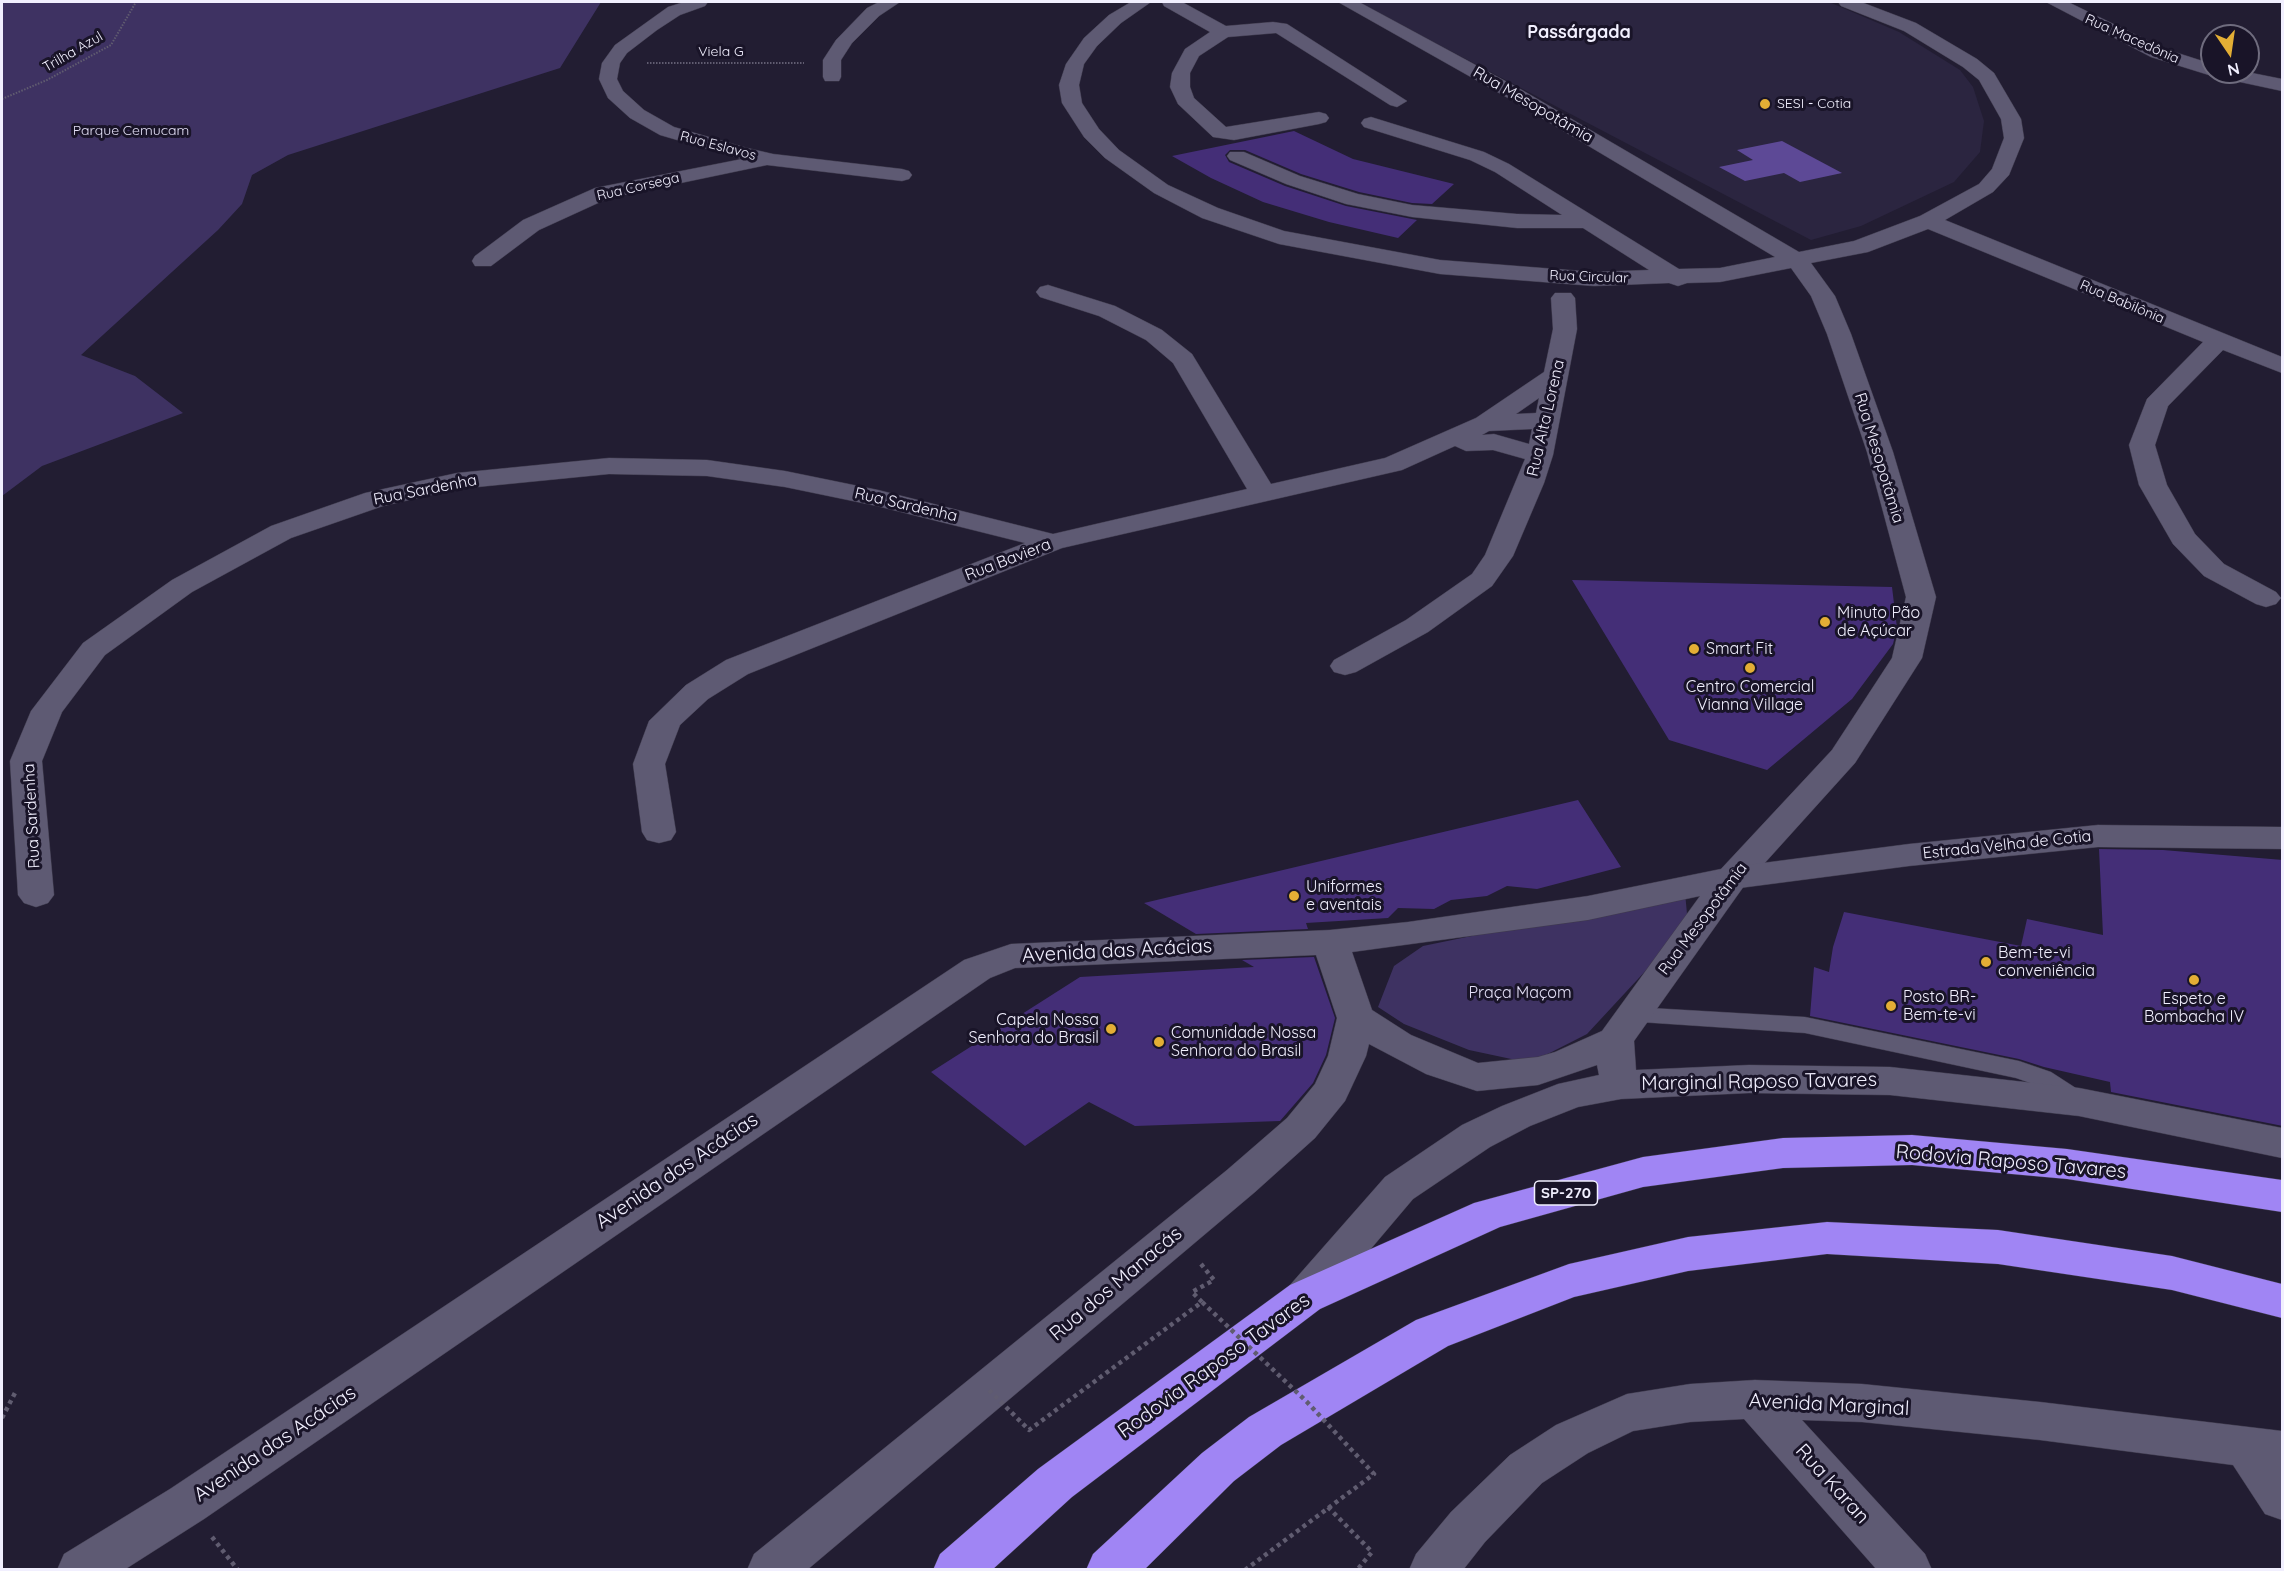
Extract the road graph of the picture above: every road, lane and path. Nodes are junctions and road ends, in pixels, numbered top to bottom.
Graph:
1 (136, 2) edge
2 (699, 2) edge
3 (891, 2) edge
4 (1142, 2) edge
5 (1170, 2) edge
6 (1347, 2) edge
7 (1847, 2) edge
8 (2055, 2) edge
9 (1223, 32) junction
10 (611, 63) junction
11 (2200, 66) edge
12 (832, 70) joint
13 (2260, 80) edge
14 (2283, 85) edge
15 (2, 99) edge
16 (1397, 101) dead end
17 (1319, 118) dead end
18 (1371, 123) dead end
19 (1238, 156) dead end
20 (773, 160) junction
21 (902, 175) dead end
22 (1928, 221) junction
23 (1590, 222) junction
24 (483, 261) dead end
25 (1798, 261) junction
26 (1521, 274) junction
27 (1594, 279) junction
28 (1678, 279) junction
29 (1048, 292) dead end
30 (1563, 298) junction
31 (2218, 342) junction
32 (2283, 366) edge
33 (1556, 375) junction
34 (1546, 420) junction
35 (1484, 424) junction
36 (1429, 448) junction
37 (1540, 455) junction
38 (1263, 493) junction
39 (1053, 542) junction
40 (2265, 598) dead end
41 (1345, 666) dead end
42 (659, 832) dead end
43 (2283, 838) edge
44 (1732, 878) junction
45 (36, 895) dead end
46 (1330, 942) junction
47 (1356, 1018) junction
48 (1624, 1028) junction
49 (1477, 1077) junction
50 (1621, 1084) junction
51 (2079, 1102) junction
52 (1516, 1116) junction
53 (2283, 1143) edge
54 (2283, 1196) edge
55 (1214, 1280) dead end
56 (1305, 1297) junction
57 (2283, 1300) edge
58 (1202, 1302) junction
59 (989, 1390) junction
60 (15, 1391) dead end
61 (1755, 1399) junction
62 (2, 1418) edge
63 (2264, 1448) edge
64 (2283, 1500) edge
65 (1328, 1508) junction
66 (81, 1569) edge
67 (771, 1569) edge
68 (957, 1569) edge
69 (1110, 1569) edge
70 (1245, 1569) edge
71 (1357, 1569) edge
72 (1433, 1569) edge
73 (1908, 1569) edge

1 - 15 path, Trilha Azul
2 - 10 street
3 - 12 street
4 - 26 street, Rua Circular
5 - 9 street
6 - 25 street, Rua Mesopotâmia
7 - 22 street, Rua Circular
8 - 11 street, Rua Macedônia
9 - 16 street
9 - 17 street
10 - 12 path, Viela G
10 - 20 street, Rua Eslavos
13 - 14 street
18 - 23 street
19 - 23 street
20 - 21 street, Rua Eslavos
20 - 24 street, Rua Corsega
22 - 25 street, Rua Circular
22 - 31 street, Rua Babilônia
23 - 28 street
25 - 28 street, Rua Circular
25 - 44 street, Rua Mesopotâmia
26 - 27 street, Rua Circular
26 - 30 street
27 - 28 street, Rua Circular
27 - 30 street
29 - 38 street
30 - 33 street, Rua Alta Lorena
31 - 32 street, Rua Babilônia
31 - 40 street
33 - 34 street, Rua Alta Lorena
33 - 35 street, Rua Baviera
34 - 35 street, Rua Baviera
34 - 37 street, Rua Alta Lorena
35 - 36 street, Rua Baviera
36 - 37 street
36 - 38 street, Rua Baviera
37 - 41 street, Rua Alta Lorena
38 - 39 street, Rua Baviera
39 - 42 street, Rua Baviera
39 - 45 street, Rua Sardenha
43 - 44 street, Estrada Velha de Cotia
44 - 46 street, Estrada Velha de Cotia
44 - 48 street, Rua Mesopotâmia
46 - 47 street
46 - 66 street, Avenida das Acácias
47 - 49 street
47 - 59 street, Rua dos Manacás
48 - 49 street
48 - 50 street
48 - 51 lane
49 - 52 street
50 - 51 street, Marginal Raposo Tavares
50 - 52 street, Marginal Raposo Tavares
51 - 53 street, Marginal Raposo Tavares
52 - 56 street, Marginal Raposo Tavares
54 - 56 highway, Rodovia Raposo Tavares / SP-270
55 - 58 path
56 - 68 highway, Rodovia Raposo Tavares / SP-270
57 - 69 highway
58 - 59 path, bridge
58 - 65 path, bridge
59 - 67 street, Rua dos Manacás
60 - 62 path
61 - 63 street, Avenida Marginal
61 - 72 street, Avenida Marginal
61 - 73 street, Rua Karan
63 - 64 street
65 - 70 path, bridge
65 - 71 path

